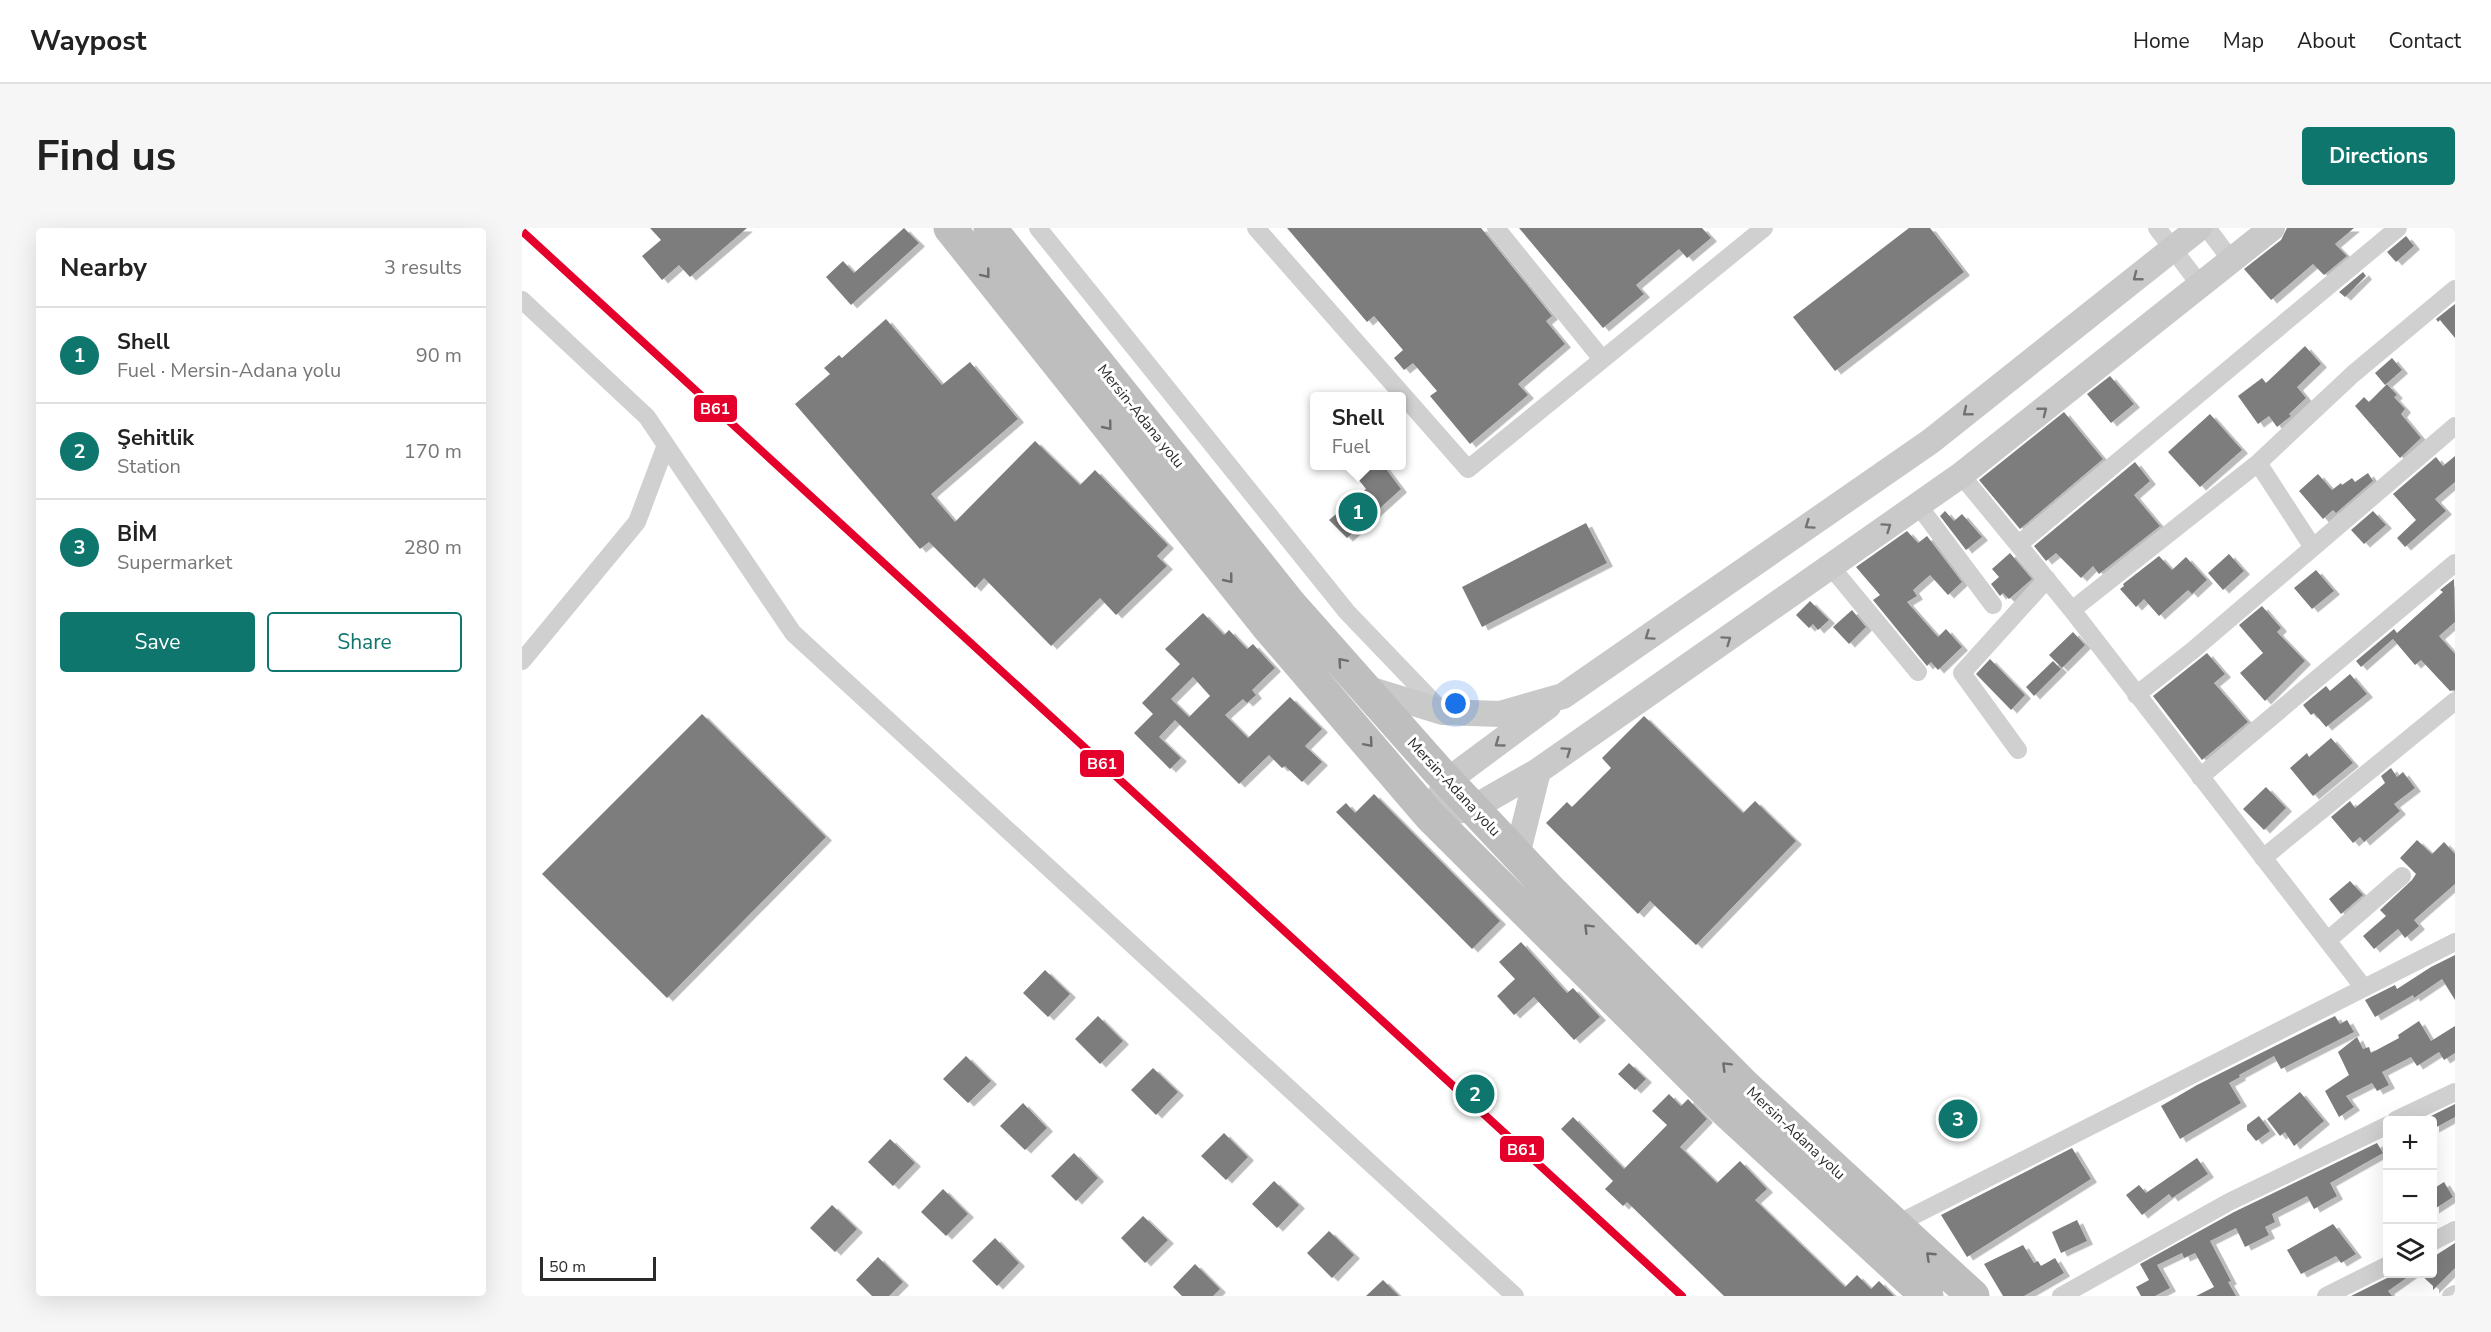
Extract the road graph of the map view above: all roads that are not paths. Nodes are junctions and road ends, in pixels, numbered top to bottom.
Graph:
1 (950, 228) edge
2 (990, 228) edge
3 (1038, 228) edge
4 (1256, 228) edge
5 (1496, 228) edge
6 (1764, 228) edge
7 (2157, 228) edge
8 (2199, 228) edge
9 (2207, 228) edge
10 (2272, 228) edge
11 (2398, 228) edge
12 (1742, 234) edge
13 (2173, 249) junction
14 (2232, 261) junction
15 (2201, 286) junction
16 (2455, 289) edge
17 (522, 300) edge
18 (1602, 359) junction
19 (1400, 392) edge
20 (1406, 399) edge
21 (2455, 426) edge
22 (666, 445) junction
23 (2258, 463) junction
24 (1961, 475) junction
25 (1918, 505) junction
26 (2019, 544) junction
27 (2312, 546) junction
28 (2455, 563) edge
29 (1831, 567) junction
30 (2047, 579) junction
31 (1993, 605) dead end
32 (2072, 610) junction
33 (522, 661) edge
34 (1918, 672) dead end
35 (1365, 688) junction
36 (2136, 695) junction
37 (1563, 696) junction
38 (2455, 700) edge
39 (1443, 712) junction
40 (2018, 750) dead end
41 (1538, 771) junction
42 (2200, 777) junction
43 (1447, 781) junction
44 (1473, 808) junction
45 (1430, 816) junction
46 (1517, 855) junction
47 (2263, 858) junction
48 (2402, 876) dead end
49 (2328, 940) junction
50 (2455, 942) edge
51 (2364, 988) junction
52 (2455, 1092) edge
53 (2404, 1116) edge
54 (2383, 1127) edge
55 (1895, 1225) junction
56 (2455, 1230) edge
57 (2437, 1240) edge
58 (2383, 1267) edge
59 (1515, 1296) edge
60 (1927, 1296) edge
61 (1973, 1296) edge
62 (2061, 1296) edge
63 (2326, 1296) edge

1 -> 45 highway, Mersin-Adana yolu
35 -> 2 highway, Mersin-Adana yolu
3 - 39 street
4 - 19 street
5 - 18 street
6 - 12 street
7 - 13 street
8 - 13 main road
9 - 14 street
10 - 14 main road
11 - 26 street
12 - 18 street
13 - 15 street
13 -> 37 main road
14 - 15 main road
24 -> 15 main road
16 - 23 street
17 - 22 street
18 - 20 street
21 - 27 street
22 - 33 street
22 - 59 street
23 - 27 street
23 - 32 street
24 - 25 main road
24 - 26 street
29 -> 25 main road
25 - 31 street
26 - 30 street
27 - 36 street
28 - 42 street
29 - 34 street
41 -> 29 main road
30 - 32 street
30 - 40 street
32 - 36 street
35 - 39 main road
35 - 43 highway, Mersin-Adana yolu
36 - 42 street
37 - 39 main road
37 -> 43 main road
38 - 47 street
41 - 44 main road
41 - 46 main road
42 - 47 street
43 - 44 highway, Mersin-Adana yolu
43 - 45 main road
44 - 45 main road
44 - 46 highway, Mersin-Adana yolu
45 - 60 highway, Mersin-Adana yolu
55 -> 46 highway, Mersin-Adana yolu
47 - 49 street
48 - 49 street
49 - 51 street
50 - 51 street
51 - 55 street
52 - 53 street
54 - 62 street
61 -> 55 highway, Mersin-Adana yolu
56 - 57 street
58 - 63 street

